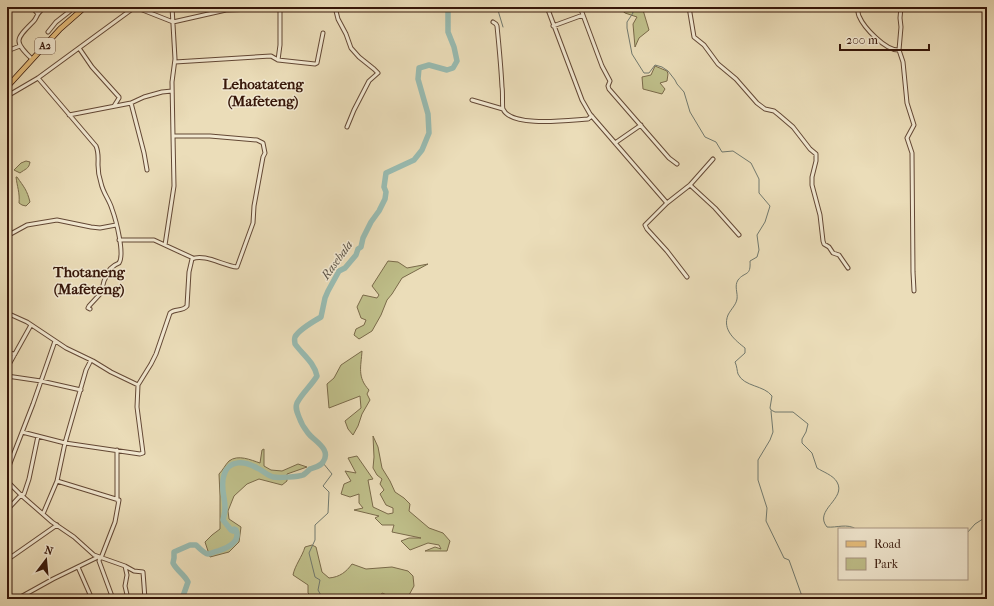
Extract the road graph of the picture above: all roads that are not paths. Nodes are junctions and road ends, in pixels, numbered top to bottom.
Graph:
1 (32, 7) edge
2 (45, 7) edge
3 (69, 7) edge
4 (85, 7) edge
5 (135, 7) edge
6 (172, 7) edge
7 (335, 7) edge
8 (547, 7) edge
9 (580, 7) edge
10 (689, 7) edge
11 (857, 7) edge
12 (901, 7) edge
13 (280, 8) edge
14 (38, 14) junction
15 (583, 15) junction
16 (173, 22) junction
17 (493, 22) dead end
18 (553, 26) junction
19 (48, 32) dead end
20 (323, 33) dead end
21 (20, 46) junction
22 (79, 48) junction
23 (899, 50) junction
24 (7, 51) edge
25 (32, 59) junction
26 (278, 60) junction
27 (175, 62) junction
28 (38, 78) junction
29 (7, 87) edge
30 (172, 91) junction
31 (8, 95) edge
32 (472, 100) dead end
33 (131, 103) junction
34 (114, 106) junction
35 (503, 109) junction
36 (69, 115) junction
37 (592, 116) junction
38 (641, 125) junction
39 (347, 127) dead end
40 (173, 136) junction
41 (616, 143) junction
42 (713, 159) dead end
43 (677, 164) dead end
44 (147, 170) dead end
45 (690, 185) junction
46 (667, 202) junction
47 (116, 225) junction
48 (739, 235) dead end
49 (7, 236) edge
50 (119, 240) junction
51 (165, 245) junction
52 (193, 258) junction
53 (848, 268) dead end
54 (687, 277) dead end
55 (914, 291) dead end
56 (90, 309) dead end
57 (7, 313) edge
58 (31, 325) junction
59 (55, 340) junction
60 (7, 353) edge
61 (15, 354) junction
62 (91, 360) junction
63 (7, 368) edge
64 (7, 376) edge
65 (41, 381) junction
66 (138, 385) junction
67 (81, 390) junction
68 (22, 432) junction
69 (38, 436) junction
70 (65, 442) junction
71 (118, 450) junction
72 (7, 471) edge
73 (57, 481) junction
74 (7, 482) edge
75 (21, 495) junction
76 (117, 500) junction
77 (7, 510) edge
78 (43, 514) junction
79 (57, 525) junction
80 (100, 557) junction
81 (7, 560) edge
82 (125, 566) junction
83 (78, 567) junction
84 (7, 592) edge
85 (12, 599) edge
86 (16, 599) edge
87 (92, 599) edge
88 (113, 599) edge
89 (128, 599) edge
90 (145, 599) edge

1 - 14 street
2 - 14 street
3 - 19 street
4 - 25 main road, A2
5 - 16 street
5 - 22 street
6 - 16 street
7 - 39 street
8 - 18 street
9 - 15 street
10 - 53 street
11 - 23 street
12 - 23 street
13 - 16 street
13 - 26 street
14 - 21 street
15 - 18 street
15 - 38 street
16 - 27 street
17 - 35 street
18 - 37 street
20 - 26 street
21 - 24 street
21 - 25 street
22 - 28 street
22 - 34 street
23 - 55 street
25 - 29 main road, A2
26 - 27 street
27 - 30 street
28 - 31 street
28 - 36 street
30 - 33 street
30 - 40 street
32 - 35 street
33 - 34 street
33 - 44 street
34 - 36 street
35 - 37 street
36 - 47 street
37 - 41 street
38 - 41 street
38 - 43 street
40 - 51 street
40 - 52 street
41 - 46 street
42 - 45 street
45 - 46 street
45 - 48 street
46 - 54 street
47 - 49 street
47 - 50 street
50 - 51 street
50 - 56 street
51 - 52 street
52 - 66 street
57 - 58 street
58 - 59 street
58 - 61 street
59 - 62 street
59 - 65 street
60 - 61 street
61 - 63 street
62 - 66 street
62 - 67 street
64 - 65 street
65 - 67 street
65 - 68 street
66 - 71 street
67 - 70 street
68 - 69 street
68 - 72 street
69 - 70 street
69 - 75 street
70 - 71 street
70 - 73 street
71 - 76 street
73 - 76 street
73 - 78 street
74 - 75 street
75 - 77 street
75 - 78 street
76 - 80 street
78 - 79 street
79 - 80 street
79 - 81 street
80 - 82 street
80 - 83 street
80 - 88 street
82 - 89 street
82 - 90 street
83 - 86 street
83 - 87 street
84 - 85 street

